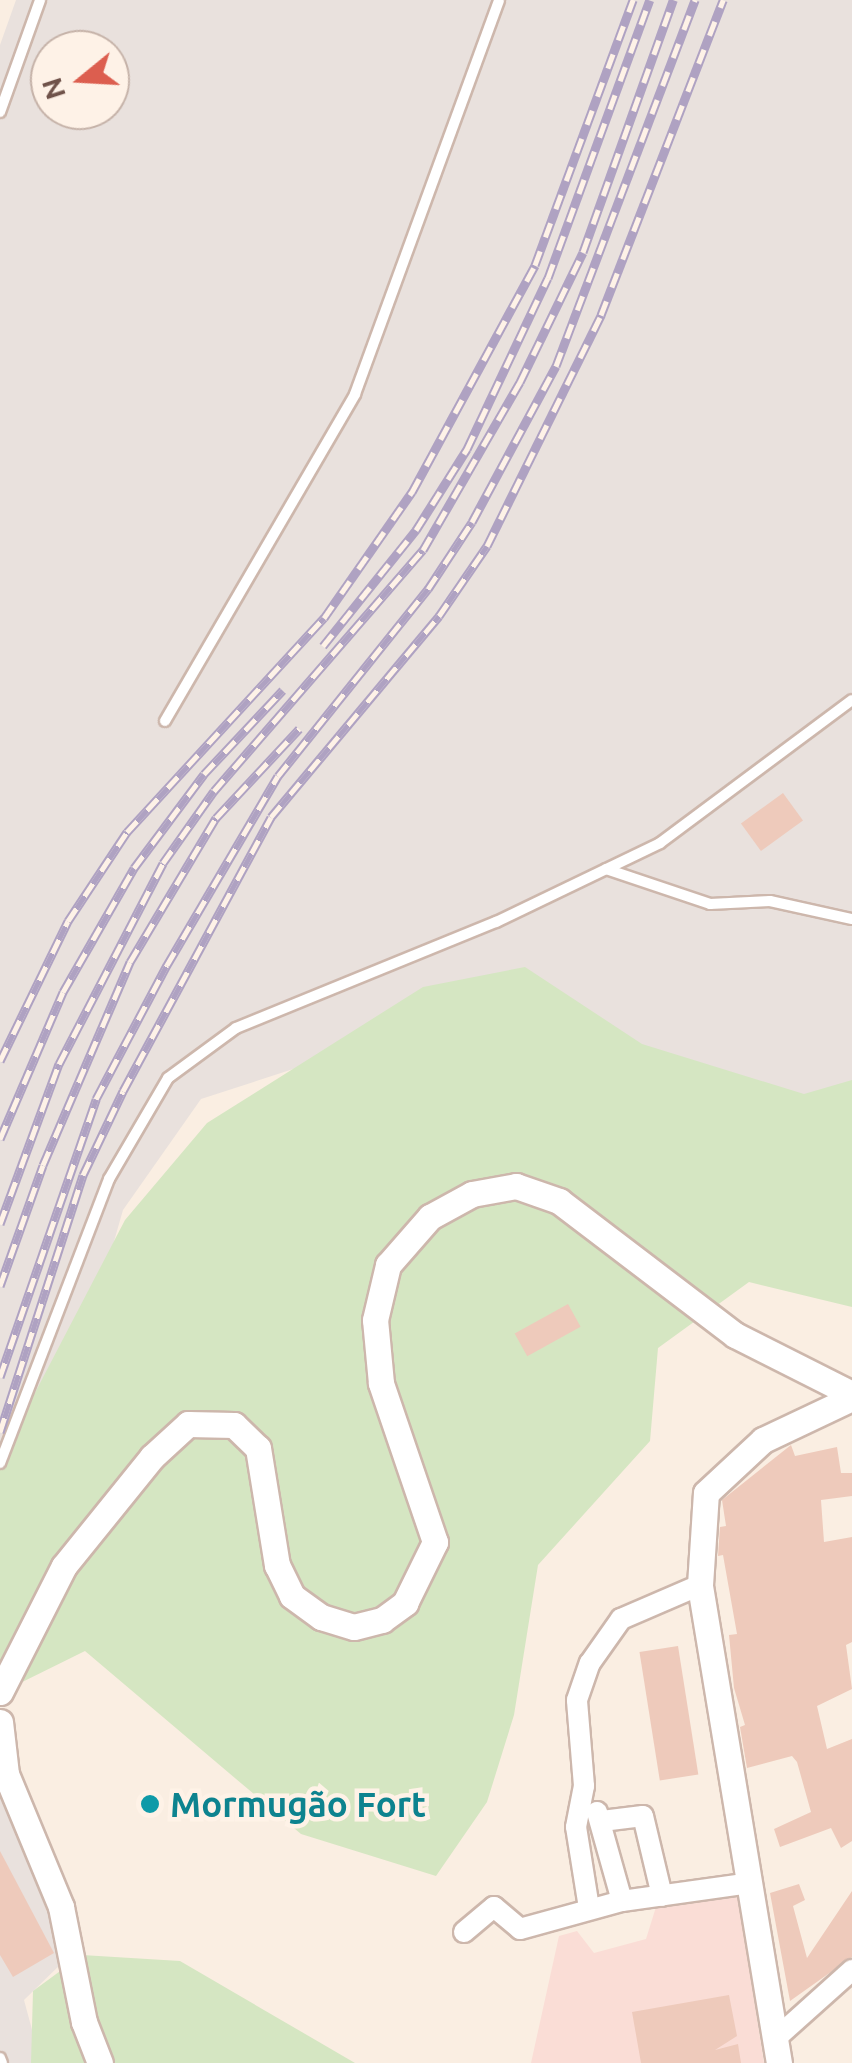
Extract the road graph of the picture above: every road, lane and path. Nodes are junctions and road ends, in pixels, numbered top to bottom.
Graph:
1 (40, 0) edge
2 (499, 0) edge
3 (0, 112) edge
4 (852, 700) edge
5 (166, 721) dead end
6 (606, 869) junction
7 (852, 918) edge
8 (852, 1396) edge
9 (0, 1463) edge
10 (700, 1586) junction
11 (0, 1692) edge
12 (0, 1722) edge
13 (584, 1786) junction
14 (602, 1822) junction
15 (750, 1883) junction
16 (662, 1896) junction
17 (622, 1901) junction
18 (590, 1908) junction
19 (464, 1932) dead end
20 (852, 1970) edge
21 (777, 2052) edge
22 (100, 2063) edge

1 - 3 lane
2 - 5 lane
4 - 6 lane
6 - 7 lane
6 - 9 lane
8 - 10 street
8 - 11 street
10 - 13 street
10 - 15 street
12 - 22 street
13 - 14 street
13 - 18 street
14 - 16 street
14 - 17 street
15 - 16 street
15 - 21 street
16 - 17 street
17 - 18 street
18 - 19 street
20 - 21 street

